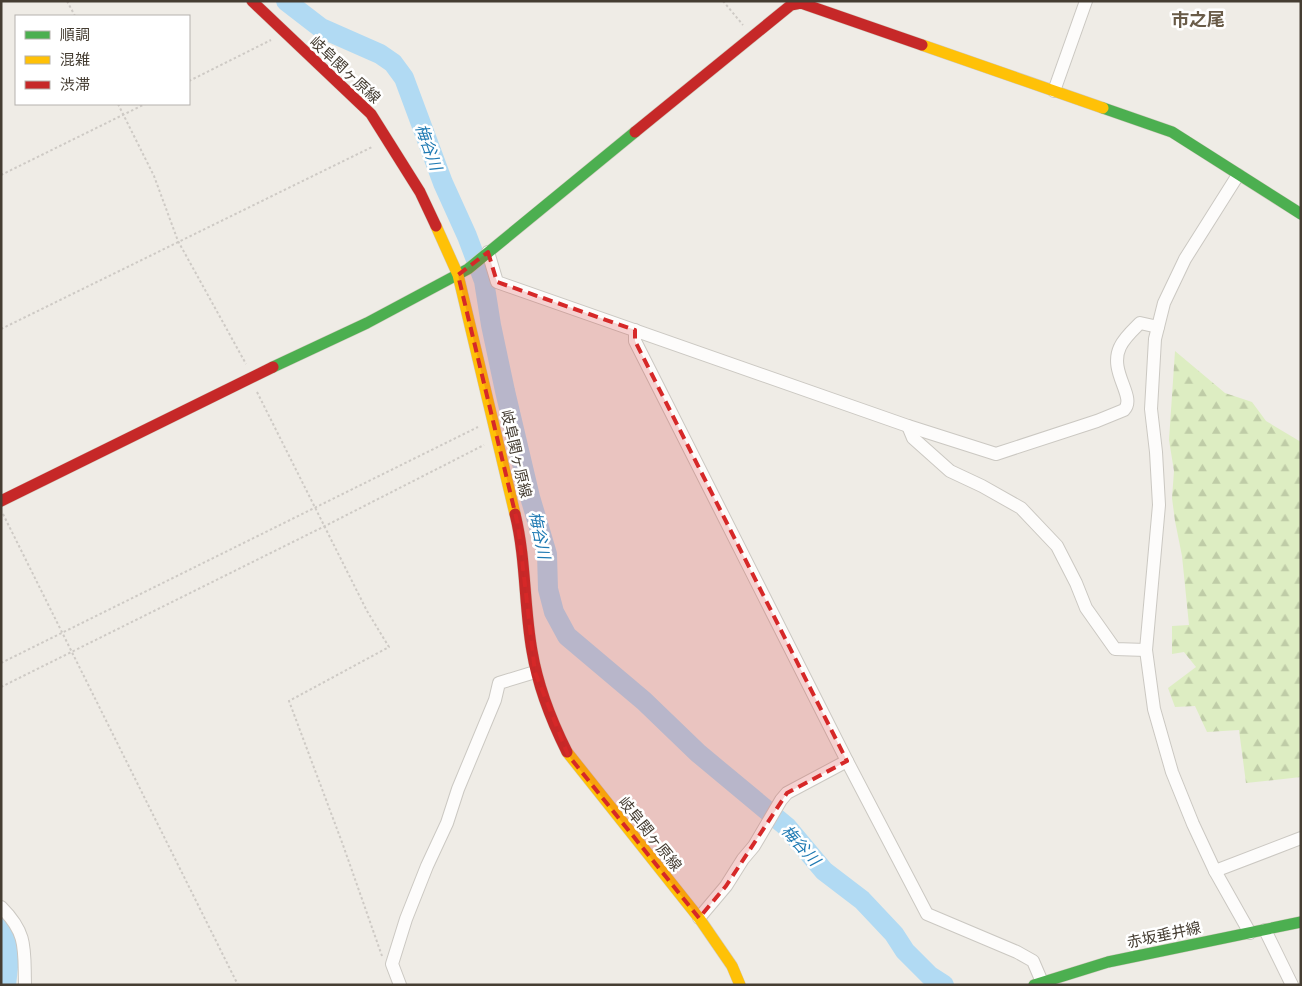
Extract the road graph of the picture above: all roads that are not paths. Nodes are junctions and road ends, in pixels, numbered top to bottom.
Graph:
1 (252, 1) edge
2 (1086, 1) edge
3 (809, 3) edge
4 (1054, 92) junction
5 (1238, 175) junction
6 (1301, 214) edge
7 (486, 254) junction
8 (463, 272) junction
9 (1158, 327) junction
10 (635, 330) junction
11 (908, 426) junction
12 (1, 500) edge
13 (1146, 650) junction
14 (535, 672) junction
15 (847, 761) junction
16 (1301, 838) edge
17 (1215, 871) junction
18 (1, 907) edge
19 (699, 918) junction
20 (1301, 922) edge
21 (1265, 930) junction
22 (1250, 933) junction
23 (1038, 983) edge
24 (25, 985) edge
25 (400, 985) edge
26 (740, 985) edge
27 (1292, 985) edge

1 - 8 street, 岐阜関ヶ原線
2 - 4 street
3 - 4 street
3 - 7 street
4 - 5 street
5 - 6 street
5 - 9 street
7 - 8 street
7 - 10 street
8 - 12 street
8 - 14 street, 岐阜関ヶ原線
9 - 11 street
9 - 13 street
10 - 11 street
10 - 15 street
11 - 13 street
13 - 17 street
14 - 19 street, 岐阜関ヶ原線
14 - 25 street
15 - 19 street
15 - 23 street
16 - 17 street
17 - 22 street
18 - 24 street
19 - 26 street, 岐阜関ヶ原線
20 - 21 street, 赤坂垂井線
21 - 22 street, 赤坂垂井線
21 - 27 street
22 - 23 street, 赤坂垂井線

